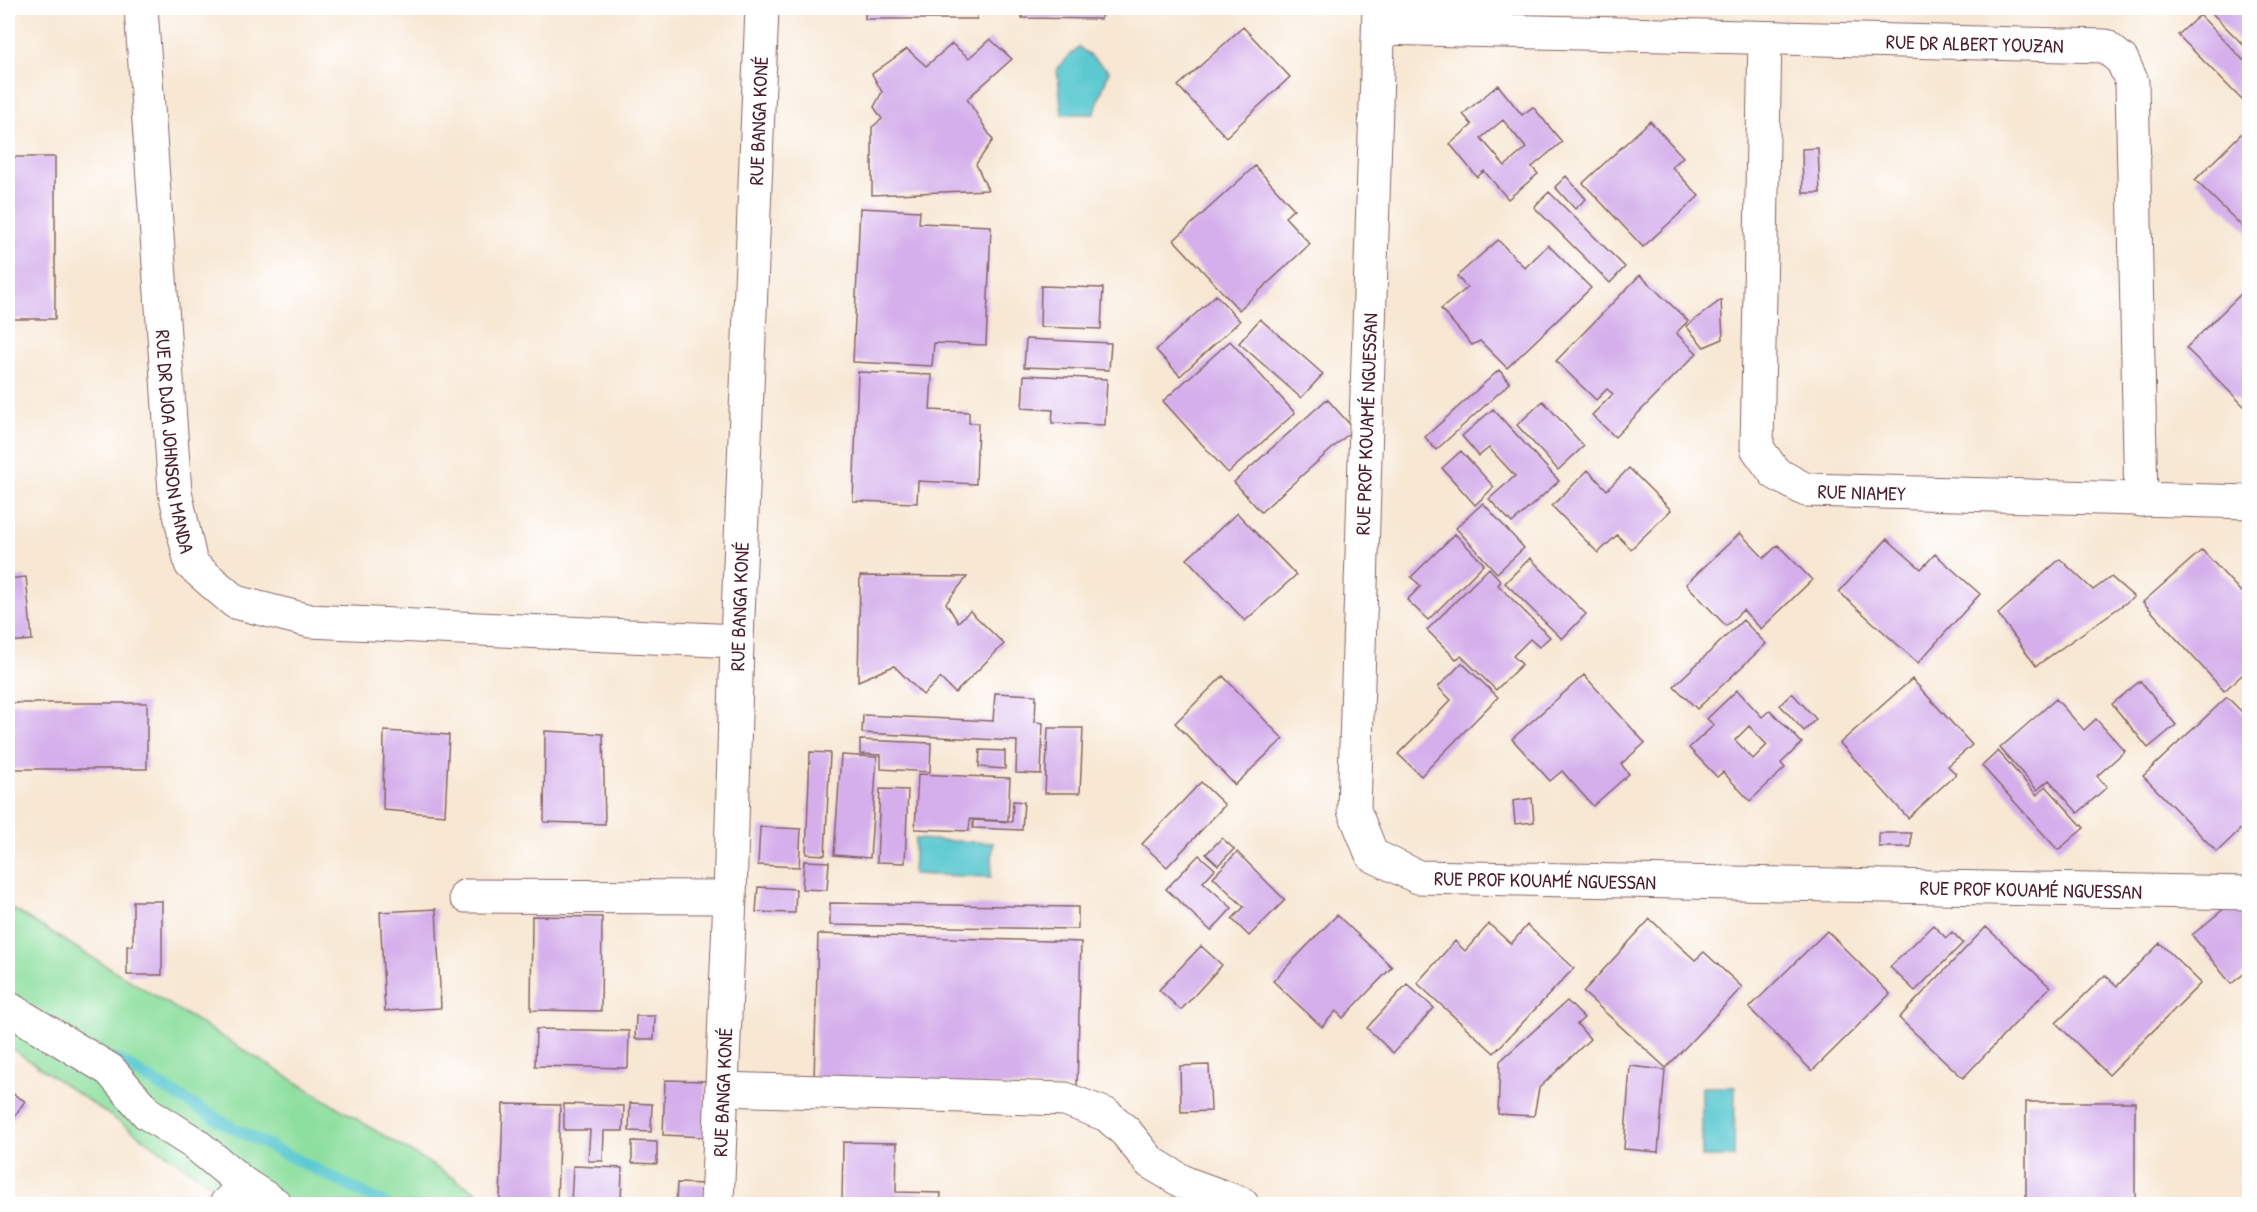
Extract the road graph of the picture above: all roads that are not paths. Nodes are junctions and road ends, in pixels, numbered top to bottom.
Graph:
1 (141, 8) edge
2 (762, 8) edge
3 (1379, 18) edge
4 (1765, 38) junction
5 (2141, 500) junction
6 (2250, 502) edge
7 (737, 641) junction
8 (2250, 893) edge
9 (466, 896) dead end
10 (730, 897) junction
11 (8, 1008) edge
12 (722, 1089) junction
13 (235, 1195) edge
14 (275, 1204) edge
15 (717, 1204) edge
16 (1242, 1204) edge

1 - 7 street, RUE DR DJOA JOHNSON MANDA
2 - 7 street, RUE BANGA KONÉ
3 - 4 street, RUE DR ALBERT YOUZAN
3 - 8 street, RUE PROF KOUAMÉ NGUESSAN
4 - 5 street, RUE DR ALBERT YOUZAN
4 - 5 street, RUE NIAMEY
5 - 6 street, RUE NIAMEY
7 - 10 street, RUE BANGA KONÉ
9 - 10 street
10 - 12 street, RUE BANGA KONÉ
11 - 13 street
12 - 15 street, RUE BANGA KONÉ
12 - 16 street
13 - 14 street

